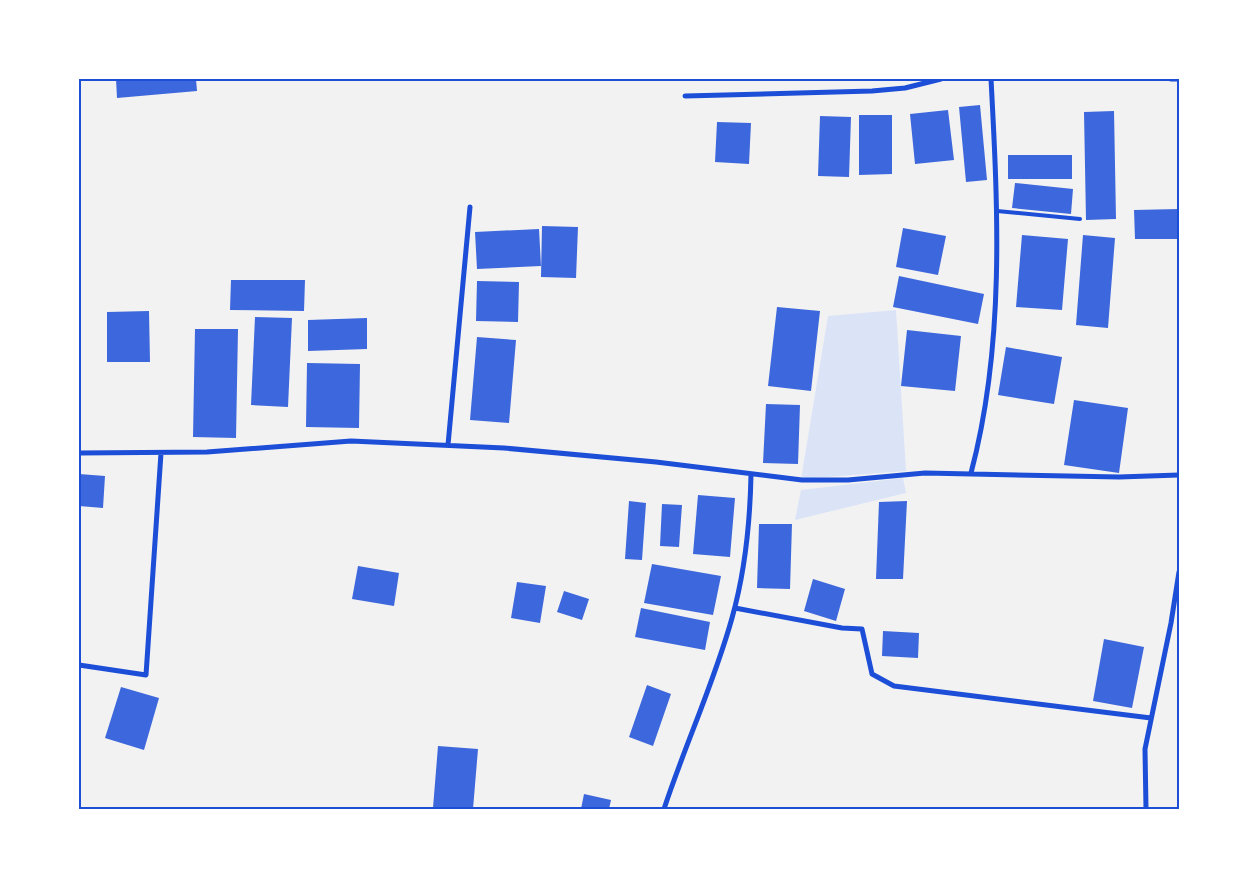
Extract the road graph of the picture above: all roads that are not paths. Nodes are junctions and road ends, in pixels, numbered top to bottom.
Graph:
1 (941, 79) edge
2 (991, 79) edge
3 (1171, 79) edge
4 (1179, 79) edge
5 (685, 96) dead end
6 (470, 207) dead end
7 (996, 211) junction
8 (1080, 219) dead end
9 (448, 444) junction
10 (161, 452) junction
11 (79, 453) edge
12 (971, 473) junction
13 (751, 475) junction
14 (1179, 475) edge
15 (1179, 572) edge
16 (735, 608) junction
17 (79, 665) edge
18 (1151, 718) junction
19 (664, 809) edge
20 (1146, 809) edge

1 - 5 street
2 - 7 street
3 - 4 street
6 - 9 street
7 - 8 lane
7 - 12 street
9 - 10 street
9 - 13 street
10 - 11 street
10 - 17 street
12 - 13 street
12 - 14 street
13 - 16 street
15 - 18 street
16 - 18 street
16 - 19 street
18 - 20 street

